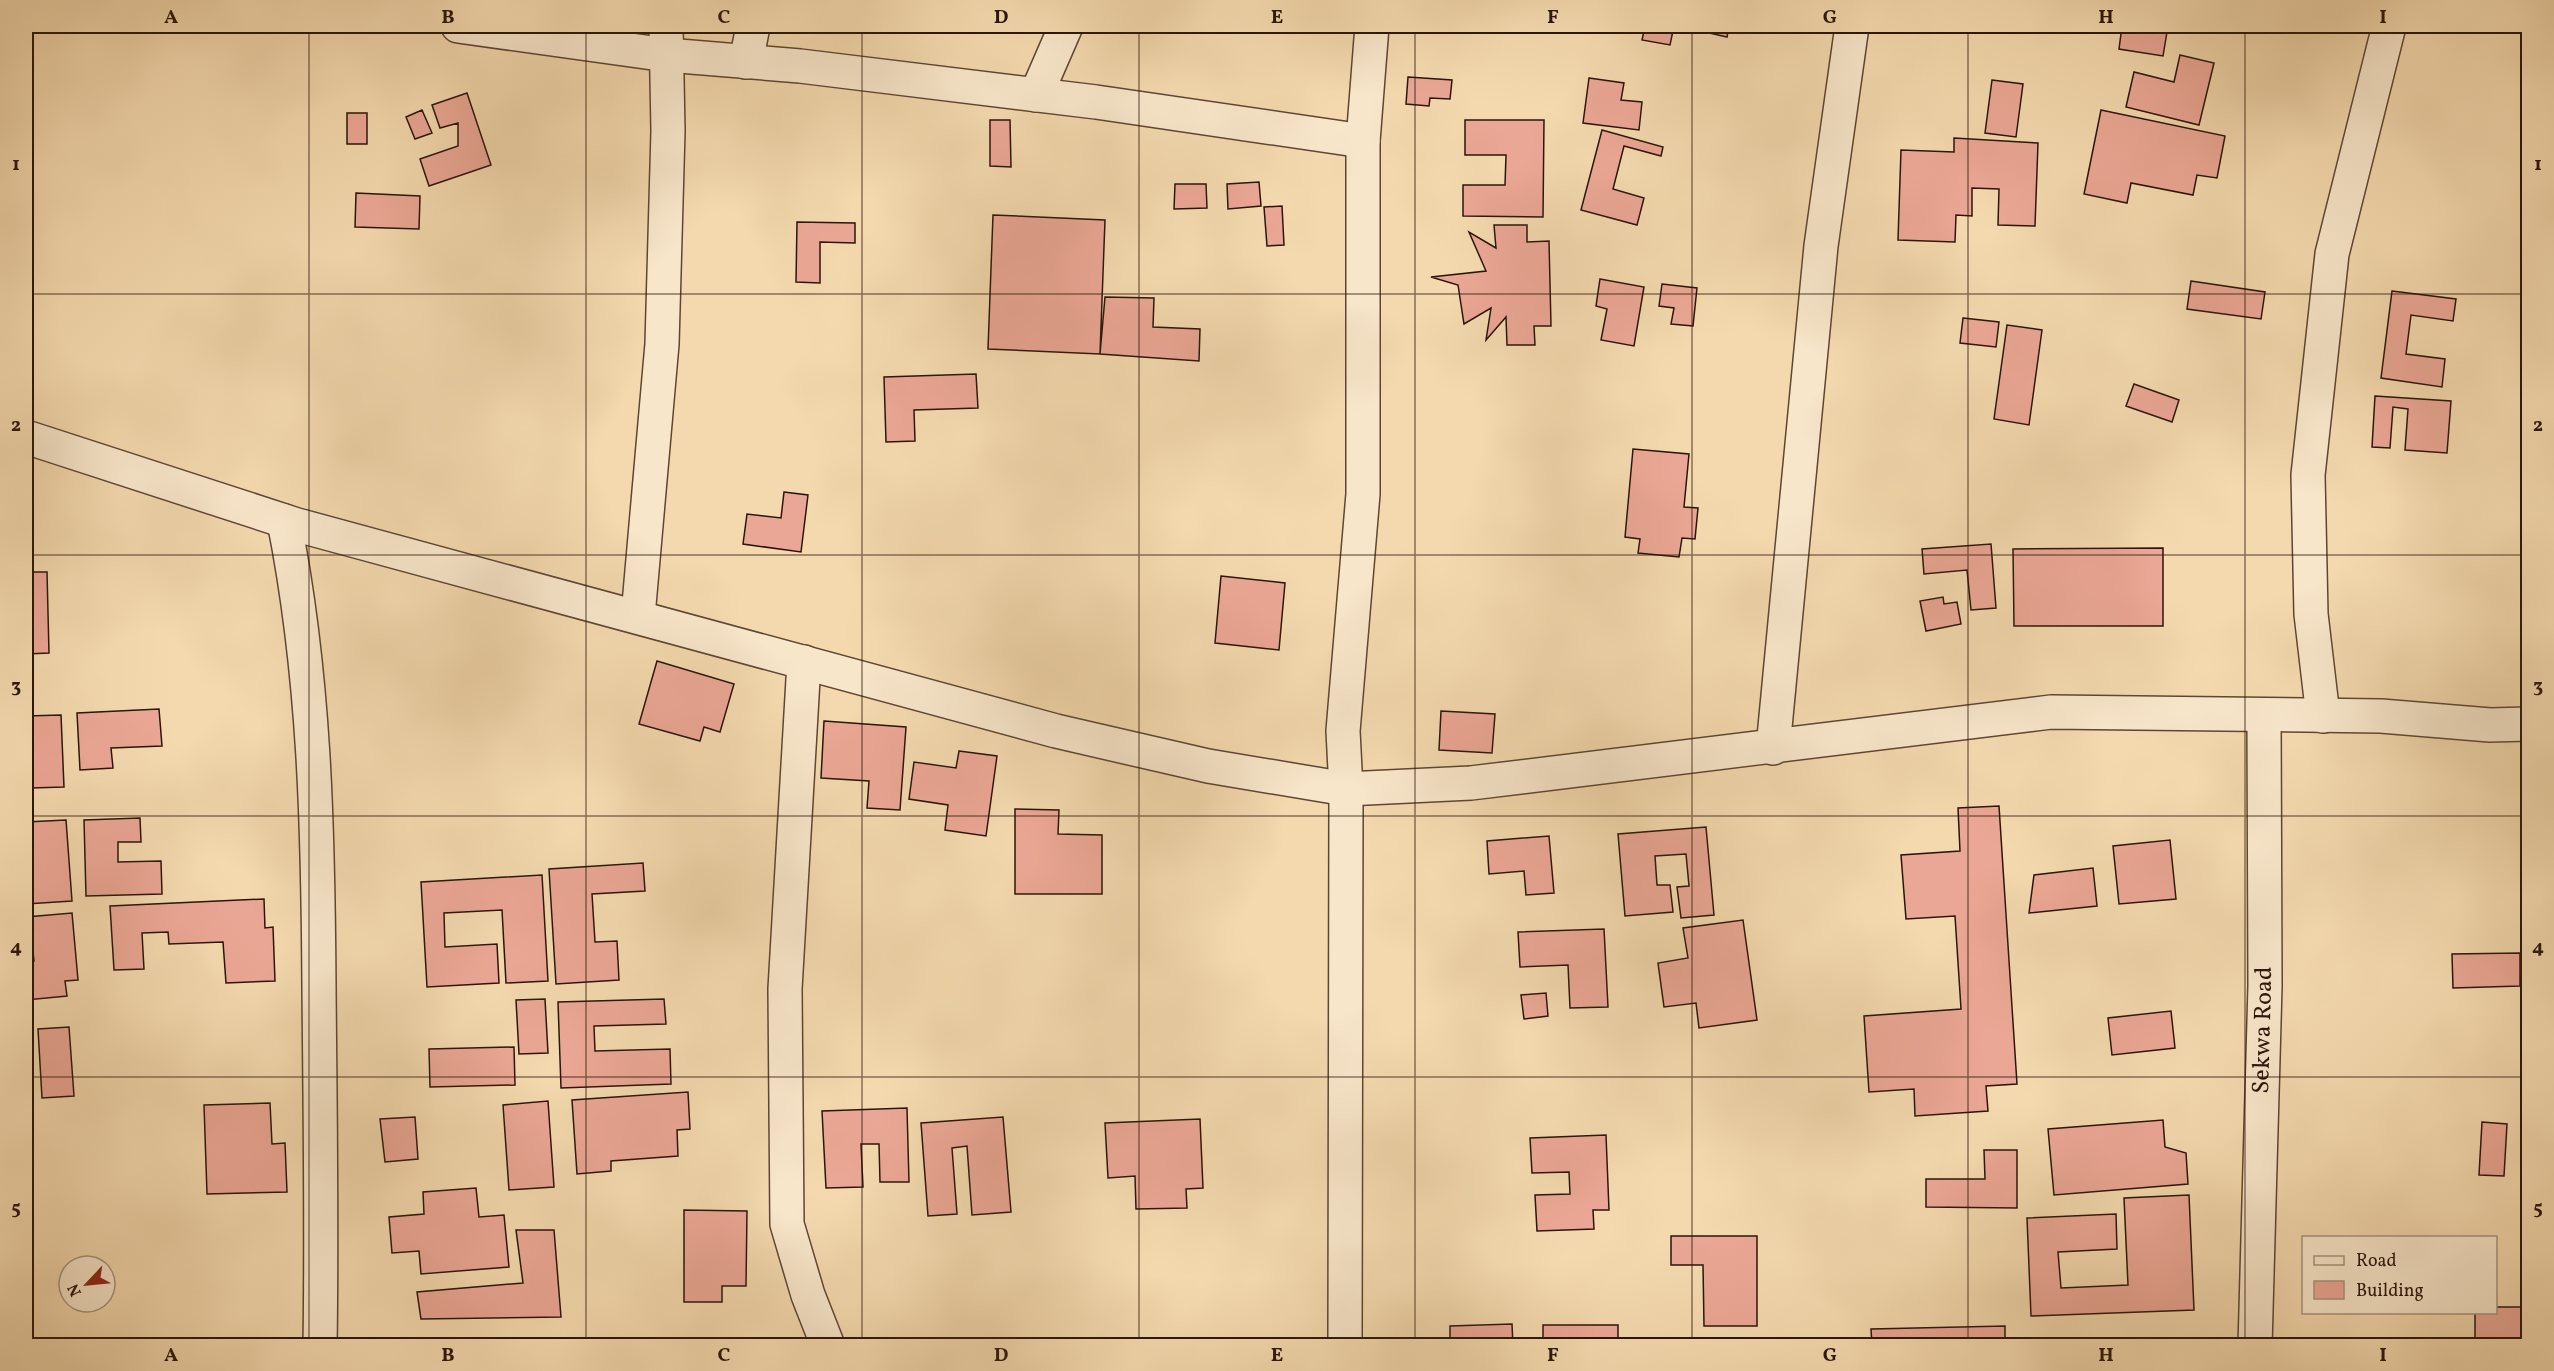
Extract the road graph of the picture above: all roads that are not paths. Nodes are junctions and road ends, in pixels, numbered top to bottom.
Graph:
1 (458, 26) edge
2 (753, 26) edge
3 (1066, 26) edge
4 (1372, 26) edge
5 (1852, 26) edge
6 (2389, 26) edge
7 (666, 40) edge
8 (746, 62) junction
9 (1036, 95) junction
10 (1364, 141) junction
11 (26, 437) edge
12 (284, 521) junction
13 (638, 616) junction
14 (804, 662) junction
15 (2264, 715) junction
16 (2323, 716) junction
17 (2529, 723) edge
18 (1773, 748) junction
19 (1346, 789) junction
20 (320, 1346) edge
21 (828, 1346) edge
22 (1345, 1346) edge
23 (2255, 1346) edge

1 - 7 street
2 - 8 street
3 - 9 street
4 - 10 street
5 - 18 street
6 - 16 street
7 - 8 street
7 - 13 street
8 - 9 street
9 - 10 street
10 - 19 street
11 - 12 street
12 - 13 street
12 - 20 street
13 - 14 street
14 - 19 street
14 - 21 street
15 - 16 street
15 - 18 street
15 - 23 street, Sekwa Road
16 - 17 street
18 - 19 street
19 - 22 street

